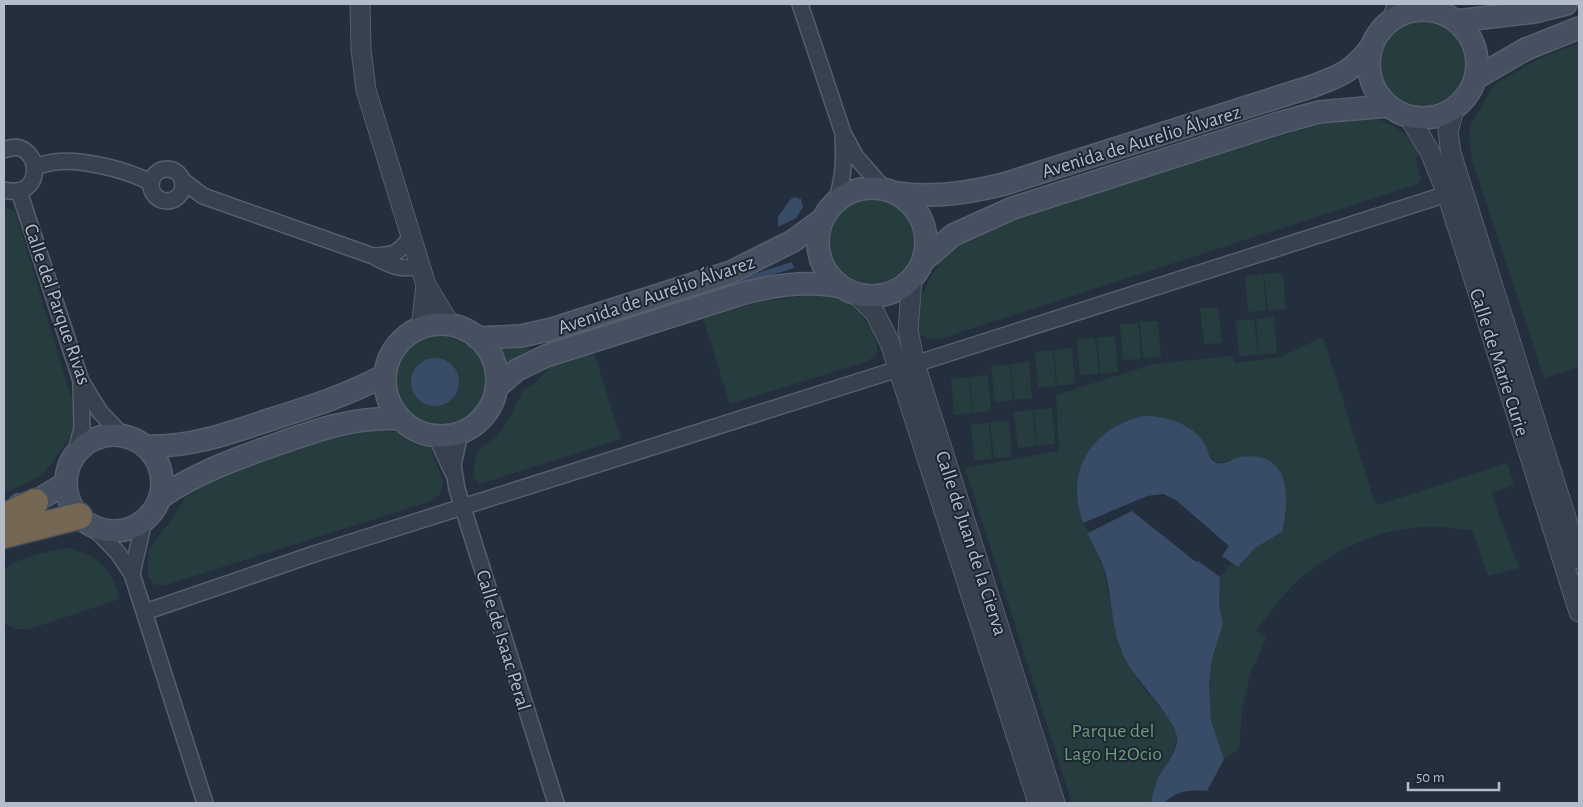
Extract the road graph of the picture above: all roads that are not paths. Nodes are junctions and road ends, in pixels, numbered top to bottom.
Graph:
1 (360, 4) edge
2 (800, 4) edge
3 (1566, 4) edge
4 (1432, 8) edge
5 (1393, 12) edge
6 (1456, 20) junction
7 (1579, 28) edge
8 (1371, 47) junction
9 (1476, 78) junction
10 (1388, 106) junction
11 (1454, 109) junction
12 (1409, 117) junction
13 (843, 133) junction
14 (4, 150) edge
15 (35, 167) junction
16 (182, 180) junction
17 (151, 183) junction
18 (4, 190) edge
19 (19, 191) junction
20 (890, 191) junction
21 (1446, 194) junction
22 (203, 196) junction
23 (178, 197) junction
24 (829, 210) junction
25 (410, 238) junction
26 (373, 256) junction
27 (923, 261) junction
28 (420, 266) junction
29 (912, 279) junction
30 (426, 285) junction
31 (849, 290) junction
32 (450, 325) junction
33 (421, 328) junction
34 (478, 338) junction
35 (906, 366) junction
36 (385, 375) junction
37 (81, 381) junction
38 (496, 388) junction
39 (401, 419) junction
40 (460, 433) junction
41 (123, 436) junction
42 (436, 436) junction
43 (146, 446) junction
44 (75, 455) junction
45 (454, 476) junction
46 (66, 483) junction
47 (161, 497) junction
48 (34, 502) junction
49 (4, 507) edge
50 (462, 508) junction
51 (4, 517) edge
52 (144, 521) junction
53 (86, 522) junction
54 (4, 536) edge
55 (4, 549) edge
56 (1579, 559) edge
57 (132, 574) junction
58 (145, 612) junction
59 (1579, 612) edge
60 (206, 803) edge
61 (556, 803) edge
62 (1038, 803) edge
63 (1055, 803) edge

1 - 25 street
2 - 13 street
3 - 6 main road
4 - 5 main road
4 - 6 main road
5 - 8 main road
6 - 9 main road
7 - 9 main road
8 - 10 main road
8 - 20 main road, Avenida de Aurelio Álvarez
9 - 11 main road
10 - 12 main road
10 - 27 main road, Avenida de Aurelio Álvarez
11 - 12 main road
11 - 56 street, Calle de Marie Curie
12 - 21 street, Calle de Marie Curie
13 - 20 street
13 - 24 street
14 - 15 street
15 - 17 street
15 - 19 street
16 - 17 street
16 - 22 street
16 - 23 street
17 - 23 street
18 - 19 street
19 - 37 street, Calle del Parque Rivas
20 - 24 main road
20 - 27 main road
21 - 35 street
21 - 59 street, Calle de Marie Curie
22 - 23 street
22 - 26 street
24 - 31 main road
24 - 34 main road, Avenida de Aurelio Álvarez
25 - 26 street
25 - 28 street
26 - 28 street
27 - 29 main road
28 - 30 street
29 - 31 main road
29 - 35 street, Calle de Juan de la Cierva
30 - 32 street
30 - 33 street
31 - 35 street, Calle de Juan de la Cierva
31 - 38 main road, Avenida de Aurelio Álvarez
32 - 33 main road
32 - 34 main road
33 - 36 main road
34 - 38 main road
35 - 50 street
35 - 62 street, Calle de Juan de la Cierva
35 - 63 street, Calle de Juan de la Cierva
36 - 39 main road
36 - 43 main road
37 - 41 street, Calle del Parque Rivas
37 - 44 street
38 - 40 main road
39 - 42 main road
39 - 47 main road
40 - 42 main road
40 - 45 street, Calle de Isaac Peral
41 - 43 main road
41 - 44 main road
42 - 45 street, Calle de Isaac Peral
43 - 47 main road
44 - 46 main road
45 - 50 street, Calle de Isaac Peral
46 - 48 main road
46 - 53 main road
47 - 52 main road
48 - 49 main road
48 - 51 highway
50 - 58 street
50 - 61 street, Calle de Isaac Peral
52 - 53 main road
52 - 57 street
53 - 54 highway
53 - 55 main road
53 - 57 street
57 - 58 street
58 - 60 street

